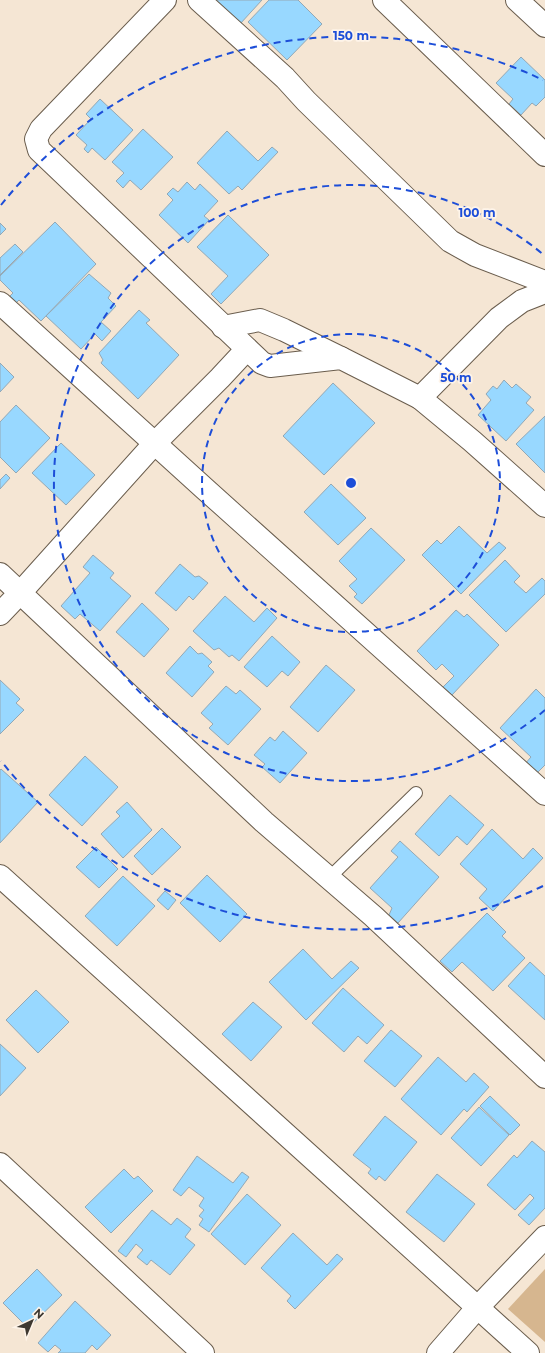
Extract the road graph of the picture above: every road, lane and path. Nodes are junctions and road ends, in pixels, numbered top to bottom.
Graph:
1 (165, 0) edge
2 (199, 0) edge
3 (384, 0) edge
4 (517, 0) edge
5 (545, 26) edge
6 (545, 155) edge
7 (545, 282) edge
8 (545, 292) edge
9 (0, 303) edge
10 (223, 327) junction
11 (247, 349) junction
12 (341, 358) junction
13 (420, 398) junction
14 (154, 444) junction
15 (545, 506) edge
16 (0, 574) edge
17 (20, 593) junction
18 (0, 614) edge
19 (416, 793) dead end
20 (545, 794) edge
21 (0, 876) edge
22 (328, 879) junction
23 (545, 1077) edge
24 (0, 1164) edge
25 (545, 1237) edge
26 (478, 1307) junction
27 (203, 1353) edge
28 (438, 1353) edge
29 (528, 1353) edge

1 - 10 street
2 - 7 street
3 - 6 street
4 - 5 street
8 - 13 street
9 - 14 street
10 - 11 street
10 - 12 street
11 - 12 street
11 - 14 street
12 - 13 street
13 - 15 street
14 - 17 street
14 - 20 street
16 - 17 street
17 - 18 street
17 - 22 street
19 - 22 lane
21 - 26 street
22 - 23 street
24 - 27 street
25 - 26 street
26 - 28 street
26 - 29 street

